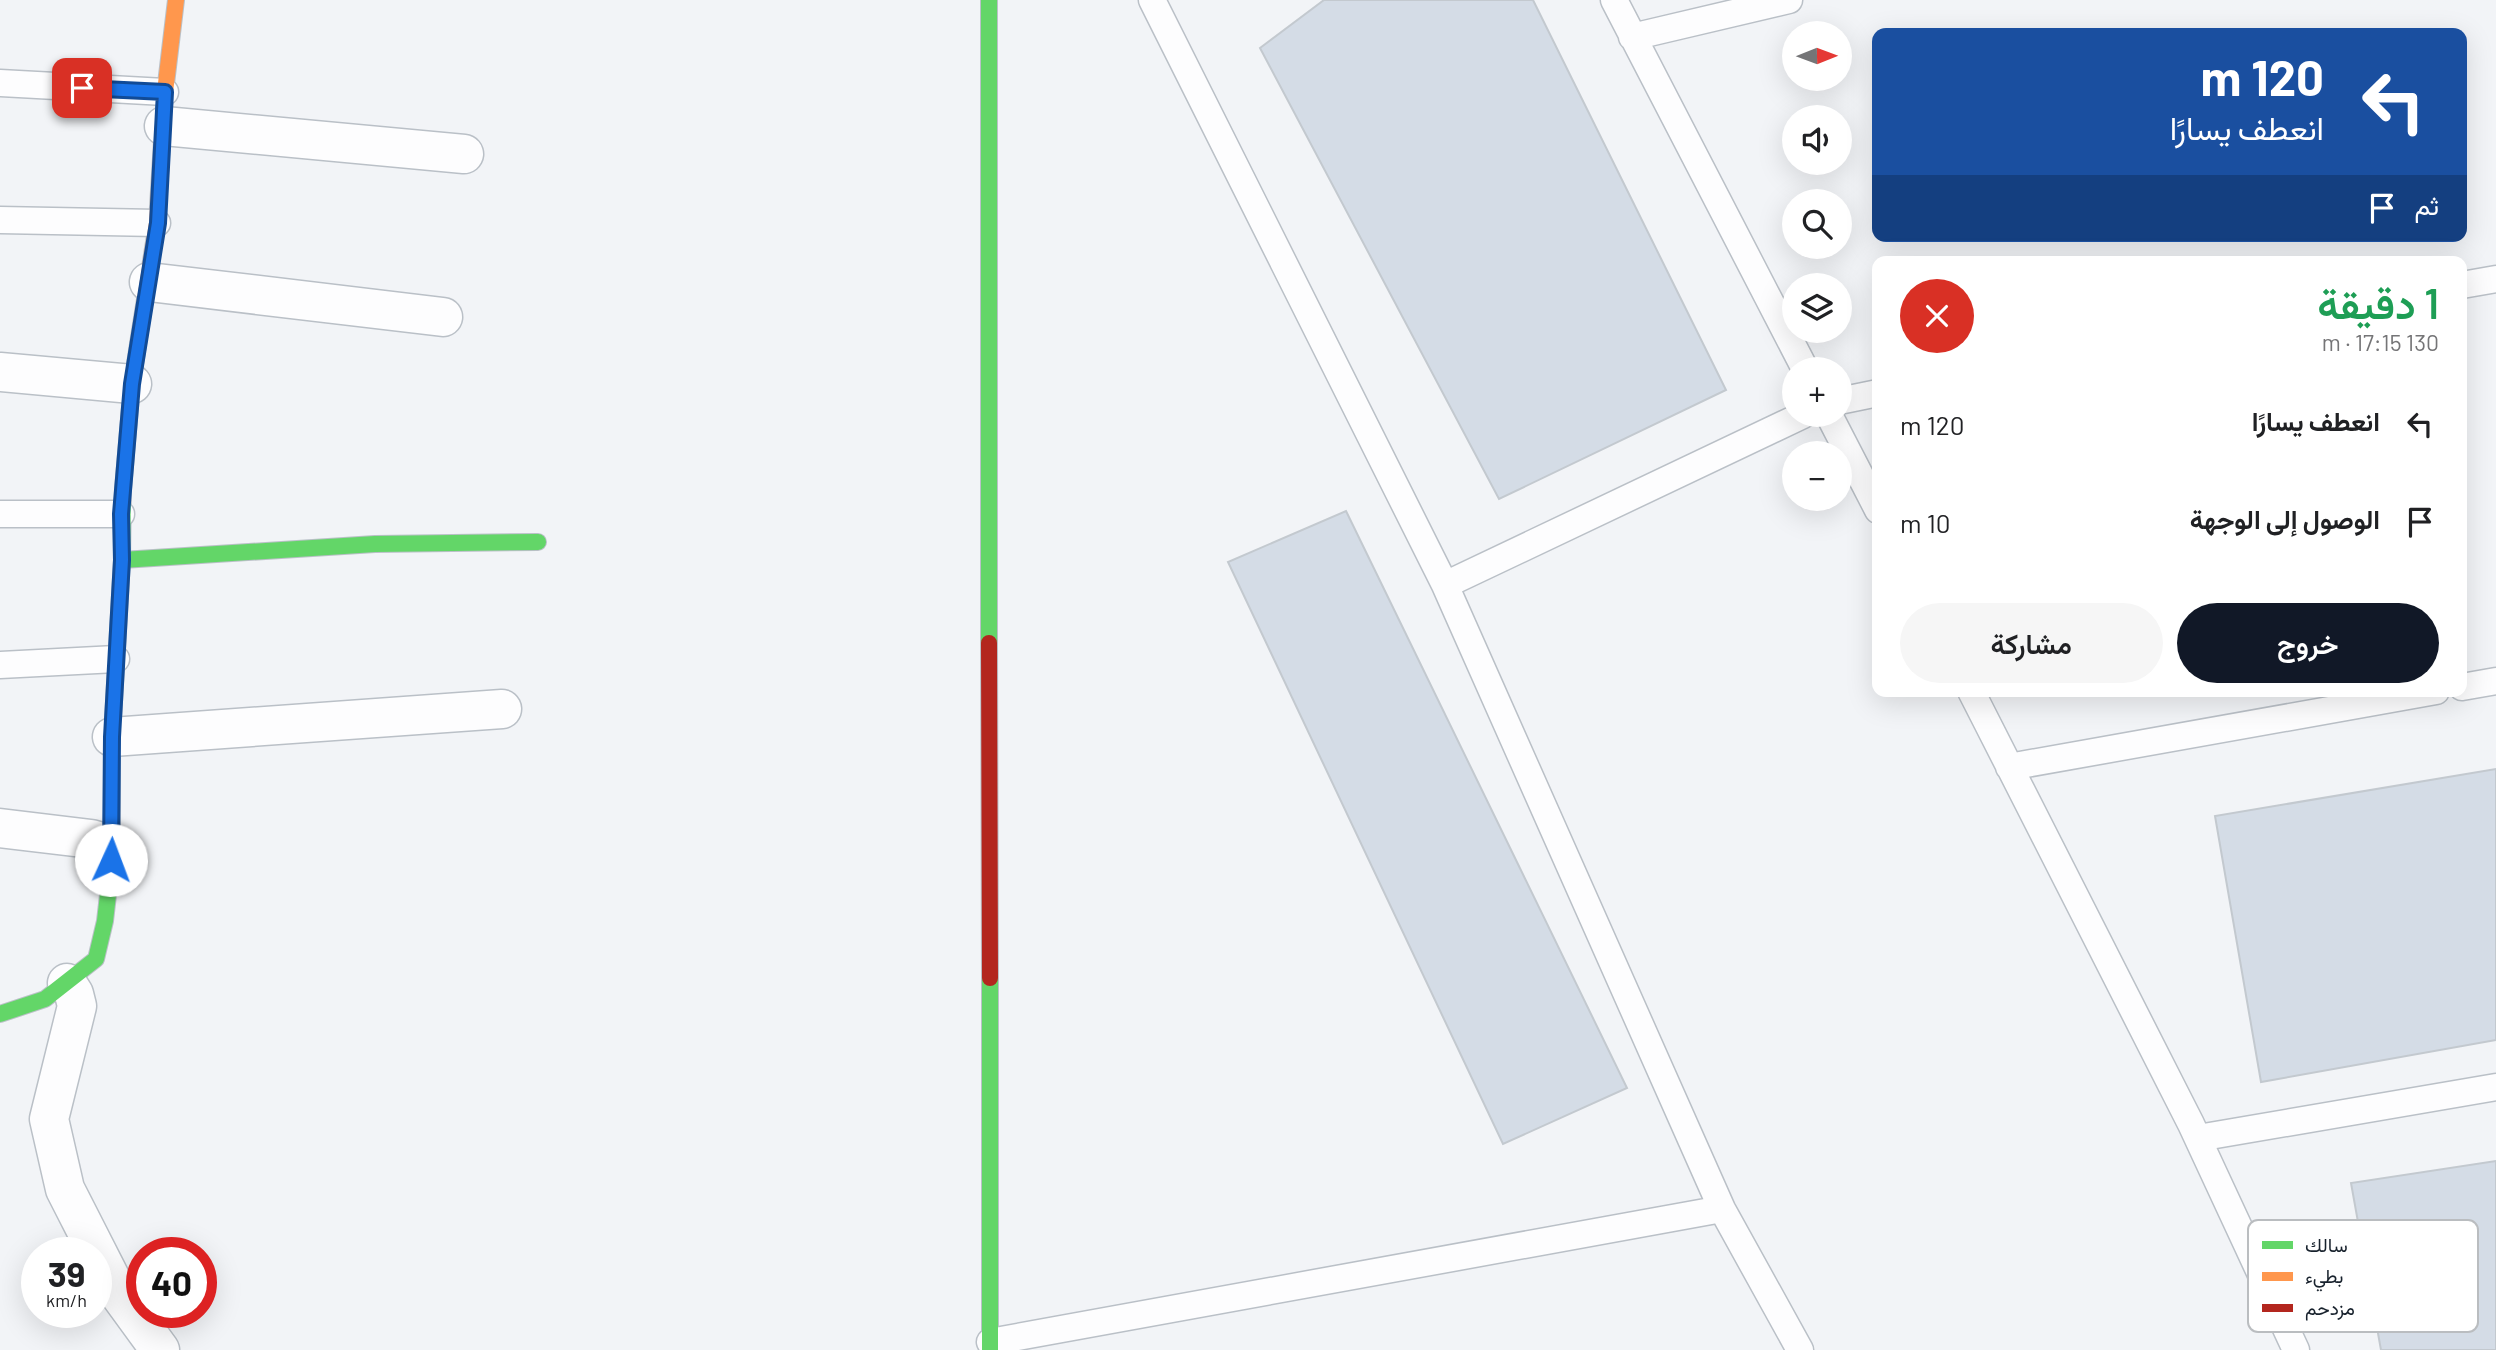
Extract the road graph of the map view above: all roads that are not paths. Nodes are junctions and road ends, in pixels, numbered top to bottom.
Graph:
1 (176, 0) edge
2 (989, 0) edge
3 (1152, 0) edge
4 (1614, 0) edge
5 (1789, 0) edge
6 (1632, 37) junction
7 (0, 83) edge
8 (164, 109) junction
9 (464, 154) dead end
10 (0, 220) edge
11 (158, 223) junction
12 (2496, 279) edge
13 (149, 282) junction
14 (2467, 284) edge
15 (443, 317) dead end
16 (1799, 357) edge
17 (0, 372) edge
18 (132, 384) junction
19 (1872, 394) edge
20 (1852, 398) edge
21 (1782, 425) edge
22 (1835, 427) edge
23 (1872, 498) edge
24 (0, 513) edge
25 (121, 514) junction
26 (538, 542) dead end
27 (122, 560) junction
28 (1445, 585) junction
29 (116, 659) junction
30 (0, 664) edge
31 (2496, 681) edge
32 (2467, 686) edge
33 (1973, 697) edge
34 (2403, 697) edge
35 (502, 709) dead end
36 (112, 737) junction
37 (2010, 768) junction
38 (0, 828) edge
39 (112, 845) junction
40 (67, 983) junction
41 (0, 1014) edge
42 (2496, 1087) edge
43 (2198, 1138) junction
44 (1722, 1209) junction
45 (2248, 1246) edge
46 (2288, 1332) edge
47 (990, 1346) edge
48 (160, 1350) edge
49 (1800, 1350) edge
50 (2296, 1350) edge

1 - 8 street
2 - 47 street
3 - 28 lane
4 - 6 lane
5 - 6 lane
6 - 16 lane
7 - 8 lane
8 - 9 street
8 - 11 street
10 - 11 lane
11 - 13 street
12 - 14 lane
13 - 15 street
13 - 18 street
17 - 18 street
18 - 25 street
19 - 20 lane
21 - 28 lane
22 - 23 lane
24 - 25 lane
25 - 27 street
26 - 27 street
27 - 29 street
28 - 44 lane
29 - 30 lane
29 - 36 street
31 - 32 lane
33 - 37 lane
34 - 37 lane
35 - 36 street
36 - 39 street
37 - 43 lane
38 - 39 street
39 - 40 street
40 - 41 street
40 - 48 street
42 - 43 lane
43 - 45 lane
44 - 47 lane
44 - 49 lane
46 - 50 lane

